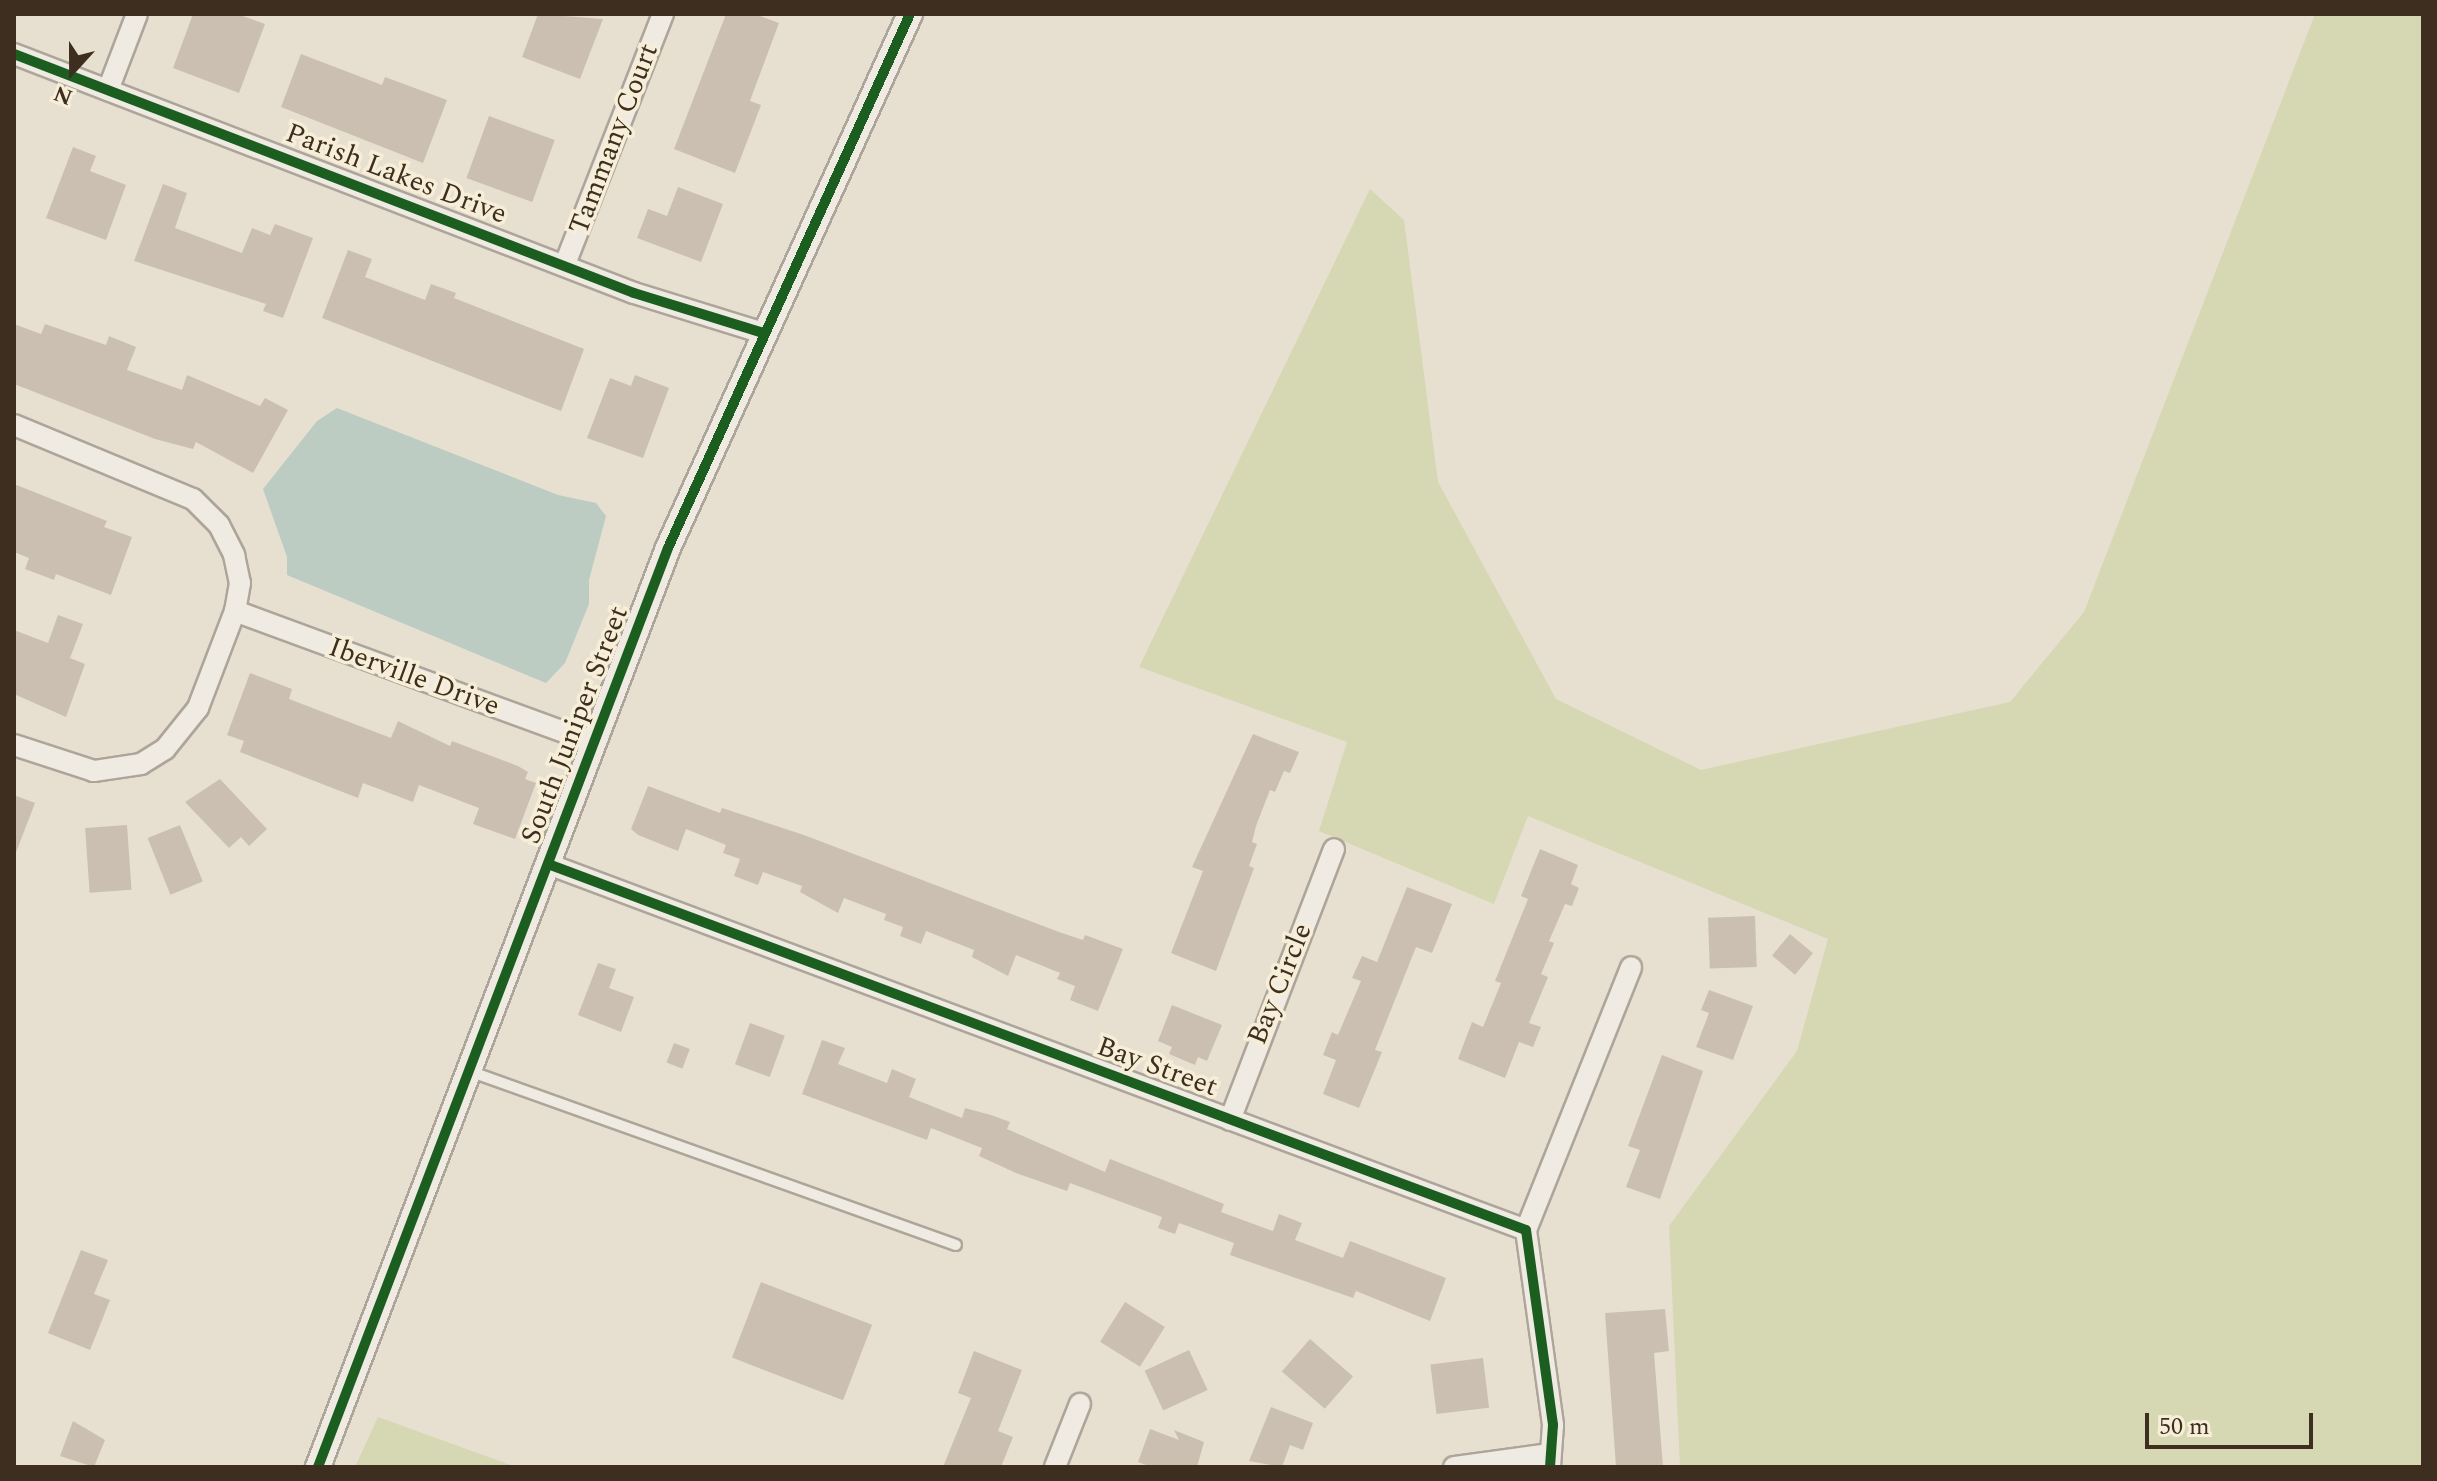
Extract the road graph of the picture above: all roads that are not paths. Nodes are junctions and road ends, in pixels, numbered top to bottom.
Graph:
1 (137, 14) edge
2 (663, 14) edge
3 (910, 14) edge
4 (14, 54) edge
5 (108, 90) junction
6 (565, 264) junction
7 (763, 333) junction
8 (14, 425) edge
9 (235, 611) junction
10 (592, 742) junction
11 (14, 745) edge
12 (1334, 849) dead end
13 (548, 864) junction
14 (1631, 967) dead end
15 (469, 1071) junction
16 (1230, 1120) junction
17 (1526, 1230) junction
18 (956, 1245) dead end
19 (1080, 1404) dead end
20 (1549, 1461) edge
21 (318, 1467) edge
22 (1055, 1467) edge
23 (1454, 1467) edge

1 - 5 street
2 - 6 street, Tammany Court
3 - 7 street, South Juniper Street
4 - 5 street, Parish Lakes Drive
5 - 6 street, Parish Lakes Drive
6 - 7 street, Parish Lakes Drive
7 - 10 street, South Juniper Street
8 - 9 street
9 - 10 street, Iberville Drive
9 - 11 street
10 - 13 street, South Juniper Street
12 - 16 street, Bay Circle
13 - 15 street, South Juniper Street
13 - 16 street, Bay Street
14 - 17 street
15 - 18 lane
15 - 21 street, South Juniper Street
16 - 17 street, Bay Street
17 - 20 street
19 - 22 street
20 - 23 street

